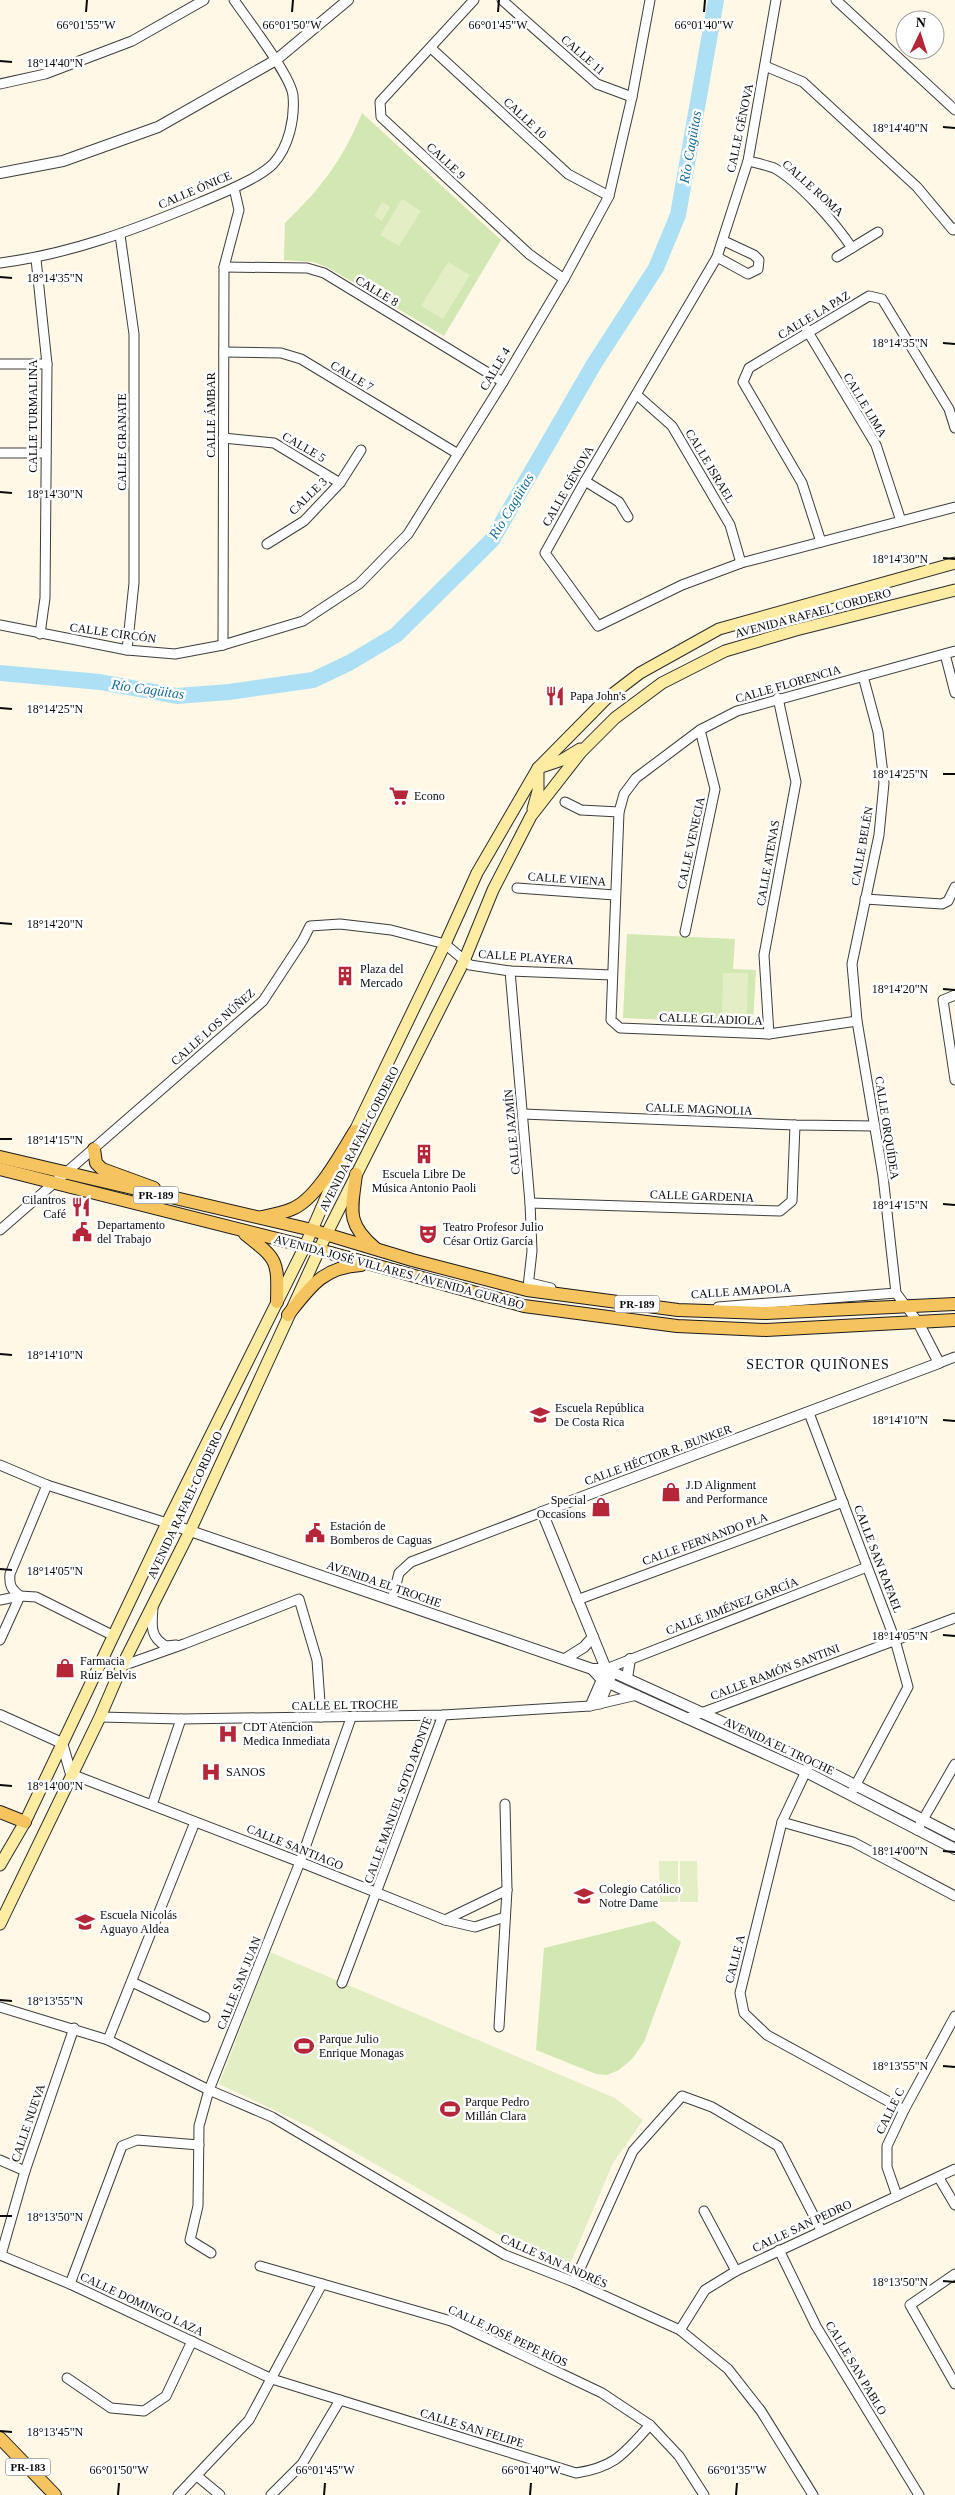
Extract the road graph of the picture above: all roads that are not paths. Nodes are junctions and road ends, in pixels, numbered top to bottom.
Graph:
1 (204, 0) edge
2 (234, 0) edge
3 (348, 0) edge
4 (474, 0) edge
5 (502, 0) edge
6 (650, 0) edge
7 (776, 0) edge
8 (836, 0) edge
9 (431, 48) junction
10 (276, 60) junction
11 (765, 66) junction
12 (0, 84) edge
13 (632, 97) junction
14 (955, 110) edge
15 (748, 161) junction
16 (0, 173) edge
17 (234, 188) junction
18 (608, 196) junction
19 (955, 228) edge
20 (878, 232) dead end
21 (120, 235) junction
22 (724, 241) junction
23 (852, 248) junction
24 (717, 257) junction
25 (837, 257) dead end
26 (36, 259) junction
27 (0, 263) edge
28 (224, 267) junction
29 (564, 278) junction
30 (802, 322) dead end
31 (808, 334) junction
32 (224, 352) junction
33 (0, 364) edge
34 (47, 364) junction
35 (503, 382) junction
36 (637, 395) junction
37 (955, 428) edge
38 (223, 438) junction
39 (361, 450) dead end
40 (0, 453) edge
41 (46, 453) junction
42 (458, 454) junction
43 (585, 481) junction
44 (340, 483) junction
45 (955, 507) edge
46 (628, 517) dead end
47 (901, 521) junction
48 (821, 542) junction
49 (267, 544) dead end
50 (741, 563) junction
51 (955, 563) edge
52 (955, 590) edge
53 (0, 625) edge
54 (40, 634) junction
55 (222, 645) junction
56 (127, 650) junction
57 (955, 651) edge
58 (945, 654) junction
59 (863, 676) junction
60 (955, 692) edge
61 (778, 698) junction
62 (700, 730) junction
63 (591, 743) junction
64 (538, 768) junction
65 (565, 802) dead end
66 (618, 812) junction
67 (532, 816) junction
68 (955, 887) edge
69 (517, 888) dead end
70 (615, 895) junction
71 (865, 898) junction
72 (685, 932) dead end
73 (445, 944) junction
74 (464, 961) junction
75 (510, 971) junction
76 (612, 975) junction
77 (955, 996) edge
78 (857, 1020) junction
79 (769, 1034) junction
80 (955, 1080) edge
81 (523, 1114) junction
82 (794, 1125) junction
83 (875, 1126) junction
84 (355, 1131) junction
85 (94, 1149) junction
86 (0, 1157) edge
87 (1, 1170) edge
88 (66, 1174) junction
89 (356, 1174) junction
90 (56, 1184) junction
91 (530, 1203) junction
92 (199, 1204) junction
93 (260, 1218) junction
94 (198, 1221) junction
95 (0, 1230) edge
96 (312, 1230) junction
97 (241, 1231) junction
98 (326, 1235) junction
99 (305, 1246) junction
100 (319, 1250) junction
101 (379, 1251) junction
102 (370, 1264) junction
103 (446, 1269) junction
104 (442, 1285) junction
105 (528, 1286) junction
106 (896, 1293) junction
107 (277, 1302) junction
108 (955, 1304) edge
109 (906, 1306) junction
110 (288, 1315) junction
111 (955, 1320) edge
112 (918, 1322) junction
113 (955, 1357) edge
114 (939, 1363) junction
115 (808, 1413) junction
116 (0, 1465) edge
117 (47, 1485) junction
118 (843, 1502) junction
119 (542, 1512) junction
120 (167, 1523) junction
121 (190, 1531) junction
122 (867, 1567) junction
123 (20, 1596) junction
124 (0, 1600) edge
125 (392, 1600) junction
126 (577, 1600) junction
127 (153, 1603) junction
128 (955, 1618) edge
129 (114, 1636) junction
130 (593, 1637) junction
131 (0, 1640) edge
132 (895, 1640) junction
133 (184, 1644) junction
134 (564, 1659) junction
135 (630, 1659) junction
136 (122, 1666) junction
137 (592, 1669) junction
138 (612, 1669) junction
139 (627, 1678) junction
140 (605, 1681) junction
141 (636, 1695) junction
142 (595, 1705) junction
143 (702, 1712) junction
144 (0, 1715) edge
145 (443, 1715) junction
146 (100, 1717) junction
147 (321, 1717) junction
148 (351, 1718) junction
149 (688, 1718) junction
150 (181, 1719) junction
151 (62, 1743) junction
152 (955, 1764) edge
153 (808, 1767) junction
154 (70, 1774) junction
155 (853, 1789) junction
156 (505, 1804) dead end
157 (152, 1805) junction
158 (0, 1812) edge
159 (25, 1822) junction
160 (195, 1822) junction
161 (782, 1822) junction
162 (920, 1825) junction
163 (955, 1836) edge
164 (955, 1849) edge
165 (300, 1862) junction
166 (0, 1865) edge
167 (507, 1890) junction
168 (376, 1894) junction
169 (955, 1896) edge
170 (505, 1917) junction
171 (445, 1920) junction
172 (0, 1924) edge
173 (132, 1982) junction
174 (342, 1983) dead end
175 (0, 2006) edge
176 (955, 2016) edge
177 (205, 2017) dead end
178 (499, 2027) dead end
179 (74, 2028) junction
180 (108, 2040) junction
181 (209, 2090) junction
182 (904, 2110) junction
183 (200, 2145) junction
184 (0, 2160) edge
185 (955, 2170) edge
186 (25, 2172) junction
187 (939, 2178) junction
188 (897, 2196) junction
189 (955, 2205) edge
190 (704, 2211) dead end
191 (821, 2230) junction
192 (779, 2250) junction
193 (211, 2253) dead end
194 (1, 2255) edge
195 (260, 2266) dead end
196 (736, 2271) junction
197 (955, 2274) edge
198 (574, 2282) junction
199 (70, 2284) junction
200 (322, 2284) junction
201 (680, 2330) junction
202 (192, 2341) junction
203 (67, 2378) dead end
204 (272, 2379) junction
205 (954, 2380) edge
206 (340, 2400) junction
207 (650, 2425) junction
208 (0, 2438) edge
209 (197, 2476) junction
210 (51, 2494) edge
211 (178, 2495) edge
212 (220, 2495) edge
213 (272, 2495) edge
214 (704, 2495) edge
215 (813, 2495) edge
216 (919, 2495) edge

1 - 12 street
2 - 10 street, CALLE ÓNICE
3 - 10 street
4 - 9 street
5 - 13 street, CALLE 11
6 - 13 street, CALLE 4
7 - 11 street, CALLE GÉNOVA
8 - 14 street
9 - 18 street, CALLE 10
9 - 29 street, CALLE 9
10 - 16 street
10 - 17 street, CALLE ÓNICE
11 - 15 street, CALLE GÉNOVA
11 - 19 street
13 - 18 street, CALLE 4
15 - 22 street, CALLE GÉNOVA
15 - 23 street, CALLE ROMA
17 - 21 street, CALLE ÓNICE
17 - 28 street, CALLE ÁMBAR
18 - 29 street, CALLE 4
20 - 23 street
21 - 26 street, CALLE ÓNICE
21 - 56 street, CALLE GRANATE
22 - 24 street, CALLE GÉNOVA
22 - 24 street
23 - 25 street
24 - 36 street, CALLE GÉNOVA
26 - 27 street, CALLE ÓNICE
26 - 34 street, CALLE TURMALINA
28 - 32 street, CALLE ÁMBAR
28 - 35 street, CALLE 8
29 - 35 street, CALLE 4
30 - 31 street, CALLE LIMA
31 - 37 street, CALLE LA PAZ
31 - 47 street, CALLE LIMA
31 - 48 street, CALLE LA PAZ
32 - 38 street, CALLE ÁMBAR
32 - 42 street, CALLE 7
33 - 34 street
34 - 41 street, CALLE TURMALINA
35 - 42 street, CALLE 4
36 - 43 street, CALLE GÉNOVA
36 - 50 street, CALLE ISRAEL
38 - 44 street, CALLE 5
38 - 55 street, CALLE ÁMBAR
39 - 44 street, CALLE 3
40 - 41 street
41 - 54 street, CALLE TURMALINA
42 - 55 street, CALLE 4
43 - 46 street
43 - 50 street, CALLE GÉNOVA
44 - 49 street, CALLE 3
45 - 47 street, CALLE GÉNOVA
47 - 48 street, CALLE GÉNOVA
48 - 50 street, CALLE GÉNOVA
51 - 64 main road, AVENIDA RAFAEL CORDERO
52 - 63 main road, AVENIDA RAFAEL CORDERO
53 - 54 street, CALLE CIRCÓN
54 - 56 street, CALLE CIRCÓN
55 - 56 street, CALLE CIRCÓN
57 - 58 street, CALLE FLORENCIA
58 - 59 street, CALLE FLORENCIA
58 - 60 street
59 - 61 street, CALLE FLORENCIA
59 - 71 street, CALLE BELÉN
61 - 62 street, CALLE FLORENCIA
61 - 79 street, CALLE ATENAS
62 - 66 street, CALLE FLORENCIA
62 - 72 street, CALLE VENECIA
63 - 64 main road
63 - 67 main road, AVENIDA RAFAEL CORDERO
64 - 67 main road
64 - 73 main road, AVENIDA RAFAEL CORDERO
65 - 66 street
66 - 70 street, CALLE FLORENCIA
67 - 74 main road, AVENIDA RAFAEL CORDERO
68 - 71 street
69 - 70 street, CALLE VIENA
70 - 76 street, CALLE FLORENCIA
71 - 78 street, CALLE BELÉN
73 - 74 street, CALLE PLAYERA
73 - 84 main road, AVENIDA RAFAEL CORDERO
73 - 85 street, CALLE LOS NÚÑEZ
74 - 75 street, CALLE PLAYERA
74 - 89 main road, AVENIDA RAFAEL CORDERO
75 - 76 street, CALLE PLAYERA
75 - 81 street, CALLE JAZMÍN
76 - 79 street, CALLE GLADIOLA
77 - 80 street
78 - 79 street, CALLE GLADIOLA
78 - 83 street, CALLE ORQUÍDEA
81 - 82 street, CALLE MAGNOLIA
81 - 91 street, CALLE JAZMÍN
82 - 83 street, CALLE MAGNOLIA
82 - 91 street, CALLE GARDENIA
83 - 106 street, CALLE ORQUÍDEA
84 - 93 main road
84 - 96 main road, AVENIDA RAFAEL CORDERO
85 - 88 street, CALLE LOS NÚÑEZ
85 - 92 main road
86 - 88 main road, AVENIDA JOSÉ VILLARES / AVENIDA GURABO / PR-189
87 - 88 main road
87 - 90 main road, AVENIDA JOSÉ VILLARES / AVENIDA GURABO / PR-189
88 - 90 street, CALLE LOS NÚÑEZ
88 - 92 main road, AVENIDA JOSÉ VILLARES / AVENIDA GURABO / PR-189
89 - 98 main road, AVENIDA RAFAEL CORDERO
89 - 101 main road
90 - 94 main road, AVENIDA JOSÉ VILLARES / AVENIDA GURABO / PR-189
90 - 95 street, CALLE LOS NÚÑEZ
91 - 105 street, CALLE JAZMÍN
92 - 93 main road, AVENIDA JOSÉ VILLARES / AVENIDA GURABO / PR-189
92 - 94 main road
93 - 96 main road, AVENIDA JOSÉ VILLARES / AVENIDA GURABO / PR-189
94 - 97 main road, AVENIDA JOSÉ VILLARES / AVENIDA GURABO / PR-189
96 - 98 main road, AVENIDA JOSÉ VILLARES / AVENIDA GURABO / PR-189
96 - 99 main road, AVENIDA RAFAEL CORDERO
97 - 99 main road, AVENIDA JOSÉ VILLARES / AVENIDA GURABO / PR-189
97 - 107 main road
98 - 100 main road, AVENIDA RAFAEL CORDERO
98 - 101 main road, AVENIDA JOSÉ VILLARES / AVENIDA GURABO / PR-189
99 - 100 main road, AVENIDA JOSÉ VILLARES / AVENIDA GURABO / PR-189
99 - 107 main road, AVENIDA RAFAEL CORDERO
100 - 102 main road, AVENIDA JOSÉ VILLARES / AVENIDA GURABO / PR-189
100 - 110 main road, AVENIDA RAFAEL CORDERO
101 - 103 main road, AVENIDA JOSÉ VILLARES / AVENIDA GURABO / PR-189
102 - 104 main road, AVENIDA JOSÉ VILLARES / AVENIDA GURABO / PR-189
102 - 110 main road
103 - 104 main road
103 - 105 main road, AVENIDA JOSÉ VILLARES / AVENIDA GURABO / PR-189
104 - 112 main road, AVENIDA JOSÉ VILLARES / AVENIDA GURABO / PR-189
105 - 106 street, CALLE AMAPOLA
105 - 109 main road, AVENIDA JOSÉ VILLARES / AVENIDA GURABO / PR-189
106 - 109 street
107 - 120 main road, AVENIDA RAFAEL CORDERO
108 - 109 main road, AVENIDA JOSÉ VILLARES / AVENIDA GURABO / PR-189
109 - 112 street
110 - 121 main road, AVENIDA RAFAEL CORDERO
111 - 112 main road, AVENIDA JOSÉ VILLARES / AVENIDA GURABO / PR-189
112 - 114 street
113 - 114 street, CALLE HÉCTOR R. BUNKER
114 - 115 street, CALLE HÉCTOR R. BUNKER
115 - 118 street, CALLE SAN RAFAEL
115 - 119 street, CALLE HÉCTOR R. BUNKER
116 - 117 street
117 - 120 street
117 - 123 street
118 - 122 street, CALLE SAN RAFAEL
118 - 126 street, CALLE FERNANDO PLA
119 - 125 street, CALLE HÉCTOR R. BUNKER
119 - 126 street
120 - 121 street, AVENIDA EL TROCHE
120 - 129 main road, AVENIDA RAFAEL CORDERO
121 - 125 street, AVENIDA EL TROCHE
121 - 127 main road, AVENIDA RAFAEL CORDERO
122 - 132 street, CALLE SAN RAFAEL
122 - 135 street, CALLE JIMÉNEZ GARCÍA
123 - 124 street
123 - 129 street
123 - 131 street
125 - 134 street, AVENIDA EL TROCHE
126 - 130 street
127 - 133 street
127 - 136 main road, AVENIDA RAFAEL CORDERO
128 - 132 street, CALLE RAMÓN SANTINI
129 - 151 main road, AVENIDA RAFAEL CORDERO
130 - 134 street
130 - 138 street
132 - 143 street, CALLE RAMÓN SANTINI
132 - 155 street, CALLE SAN RAFAEL
133 - 136 street
133 - 147 street
134 - 137 street, AVENIDA EL TROCHE
135 - 138 street, CALLE JIMÉNEZ GARCÍA
135 - 139 street
136 - 146 main road, AVENIDA RAFAEL CORDERO
137 - 138 street, AVENIDA EL TROCHE
137 - 140 street, AVENIDA EL TROCHE
138 - 139 street, AVENIDA EL TROCHE
138 - 140 street
139 - 143 street, AVENIDA EL TROCHE
140 - 141 street, AVENIDA EL TROCHE
140 - 142 street
141 - 142 street, CALLE EL TROCHE
141 - 149 street, AVENIDA EL TROCHE
142 - 145 street, CALLE EL TROCHE
143 - 149 street, CALLE RAMÓN SANTINI
143 - 153 street, AVENIDA EL TROCHE
144 - 151 street
145 - 148 street, CALLE EL TROCHE
145 - 168 street, CALLE MANUEL SOTO APONTE
146 - 150 street, CALLE EL TROCHE
146 - 154 main road, AVENIDA RAFAEL CORDERO
147 - 148 street, CALLE EL TROCHE
147 - 150 street, CALLE EL TROCHE
148 - 165 street, CALLE SAN JUAN
149 - 153 street, AVENIDA EL TROCHE
150 - 157 street
151 - 154 street
151 - 159 main road, AVENIDA RAFAEL CORDERO
152 - 162 street
153 - 155 street, AVENIDA EL TROCHE
153 - 161 street, CALLE A
154 - 157 street, CALLE SANTIAGO
154 - 172 main road, AVENIDA RAFAEL CORDERO
155 - 162 street, AVENIDA EL TROCHE
156 - 167 street
157 - 160 street, CALLE SANTIAGO
158 - 159 main road
159 - 166 main road, AVENIDA RAFAEL CORDERO
160 - 165 street, CALLE SANTIAGO
160 - 173 street
161 - 169 street
161 - 182 street, CALLE A
162 - 163 street, AVENIDA EL TROCHE
162 - 164 street, AVENIDA EL TROCHE
165 - 168 street, CALLE SANTIAGO
165 - 181 street, CALLE SAN JUAN
167 - 170 street
167 - 171 street
168 - 171 street, CALLE SANTIAGO
168 - 174 street, CALLE MANUEL SOTO APONTE
170 - 171 street, CALLE SANTIAGO
170 - 178 street
173 - 177 street
173 - 180 street
175 - 179 street, CALLE SAN ANDRÉS
176 - 182 street, CALLE C
179 - 180 street, CALLE SAN ANDRÉS
179 - 186 street, CALLE NUEVA
180 - 181 street, CALLE SAN ANDRÉS
181 - 183 street, CALLE SAN JUAN
181 - 198 street, CALLE SAN ANDRÉS
182 - 188 street, CALLE C
183 - 193 street, CALLE SAN JUAN
183 - 199 street
184 - 186 street
185 - 187 street, CALLE SAN PEDRO
186 - 194 street, CALLE NUEVA
187 - 188 street, CALLE SAN PEDRO
187 - 189 street
188 - 191 street, CALLE SAN PEDRO
190 - 196 street
191 - 192 street, CALLE SAN PEDRO
191 - 198 street
192 - 196 street, CALLE SAN PEDRO
192 - 216 street, CALLE SAN PABLO
194 - 199 street, CALLE DOMINGO LAZA
195 - 200 street, CALLE JOSÉ PEPE RÍOS
196 - 201 street, CALLE SAN PEDRO
197 - 205 street
198 - 201 street, CALLE SAN ANDRÉS
199 - 202 street, CALLE DOMINGO LAZA
200 - 204 street
200 - 207 street, CALLE JOSÉ PEPE RÍOS
201 - 215 street, CALLE SAN ANDRÉS
202 - 203 street
202 - 204 street, CALLE DOMINGO LAZA
204 - 206 street, CALLE SAN FELIPE
204 - 209 street
206 - 207 street, CALLE SAN FELIPE
206 - 213 street
207 - 214 street, CALLE JOSÉ PEPE RÍOS
208 - 210 main road, PR-183
209 - 211 street
209 - 212 street

